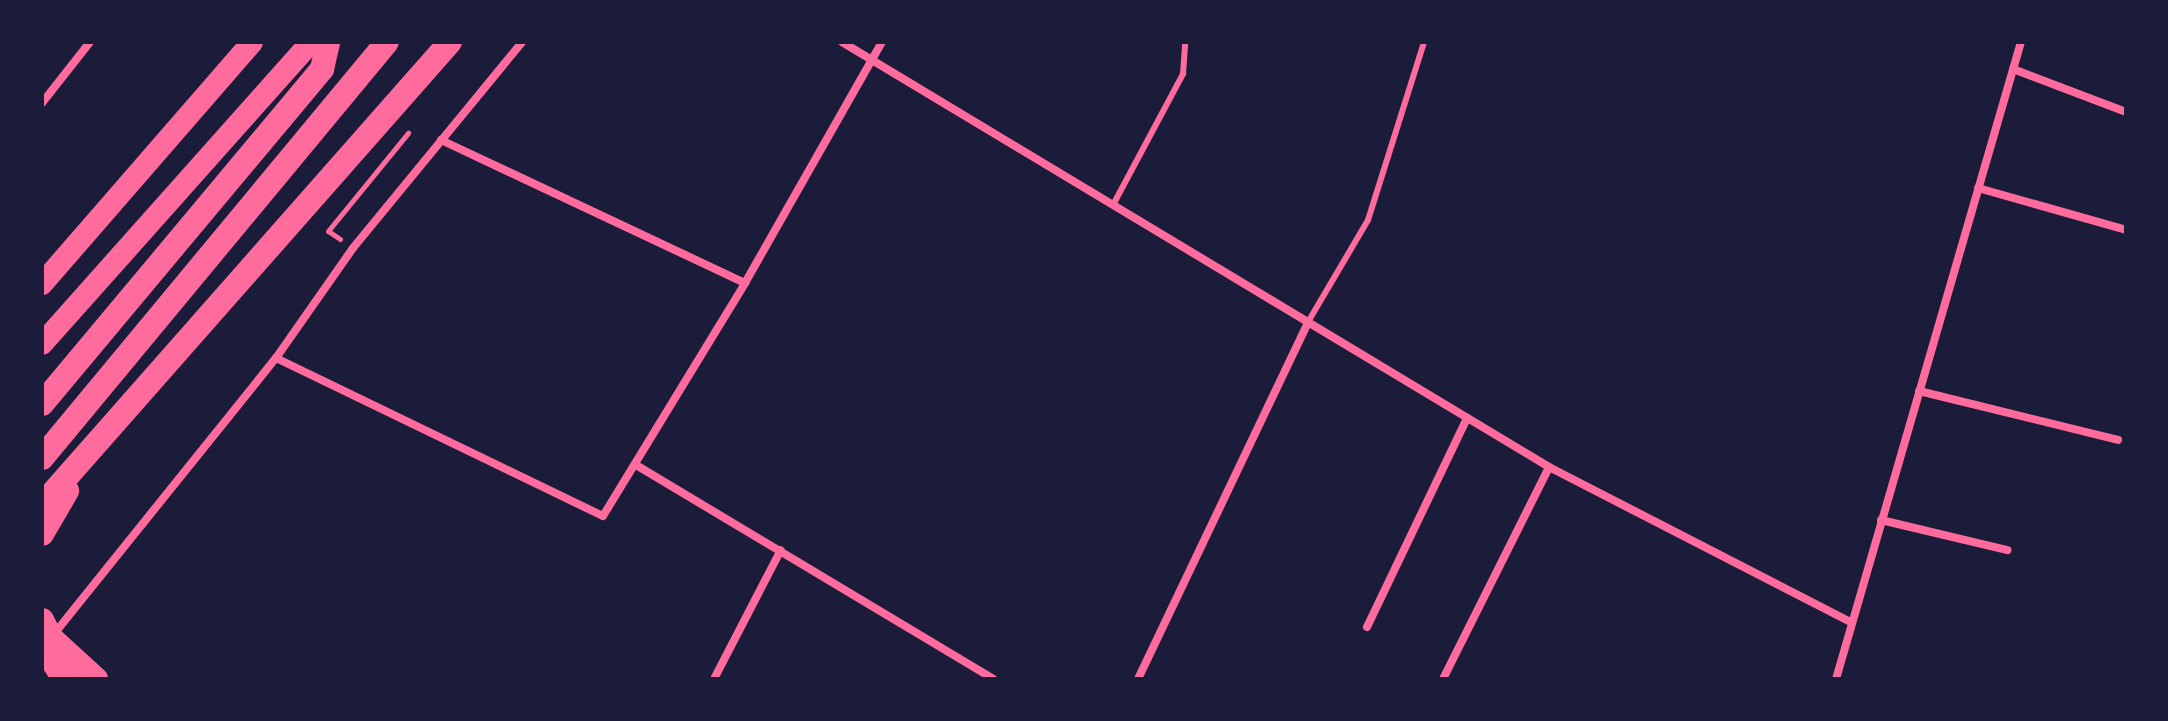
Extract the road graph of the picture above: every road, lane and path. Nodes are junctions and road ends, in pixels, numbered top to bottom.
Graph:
1 (90, 42) edge
2 (252, 42) edge
3 (311, 42) edge
4 (328, 42) edge
5 (387, 42) edge
6 (450, 42) edge
7 (522, 42) edge
8 (842, 42) edge
9 (882, 42) edge
10 (1185, 42) edge
11 (1424, 42) edge
12 (2021, 42) edge
13 (873, 60) junction
14 (2013, 69) junction
15 (42, 103) edge
16 (2126, 112) edge
17 (415, 125) dead end
18 (441, 140) junction
19 (1978, 188) junction
20 (1113, 205) junction
21 (2126, 230) edge
22 (353, 248) junction
23 (745, 283) junction
24 (42, 284) edge
25 (1308, 322) junction
26 (42, 344) edge
27 (276, 358) junction
28 (1919, 391) junction
29 (42, 404) edge
30 (1467, 418) junction
31 (2118, 440) dead end
32 (89, 456) junction
33 (42, 458) edge
34 (636, 465) junction
35 (1549, 467) junction
36 (42, 505) edge
37 (1881, 520) junction
38 (42, 534) edge
39 (781, 550) junction
40 (2007, 550) dead end
41 (1851, 622) junction
42 (1367, 627) dead end
43 (45, 634) edge
44 (981, 676) edge
45 (64, 679) edge
46 (96, 679) edge
47 (714, 679) edge
48 (993, 679) edge
49 (1138, 679) edge
50 (1443, 679) edge
51 (1836, 679) edge

1 - 15 street
2 - 24 highway
3 - 26 highway
4 - 29 highway
5 - 33 highway
6 - 32 highway
7 - 18 street
8 - 13 street
9 - 13 street
10 - 20 lane
11 - 25 lane
12 - 14 street
13 - 20 street
13 - 23 street
14 - 16 street
14 - 19 street
17 - 22 path
18 - 22 street
18 - 23 street
19 - 21 street
19 - 28 street
20 - 25 street
22 - 27 street
23 - 34 street
25 - 30 street
25 - 49 street
27 - 34 street
27 - 43 street
28 - 31 street
28 - 37 street
30 - 35 street
30 - 42 street
32 - 36 highway
32 - 38 highway
34 - 39 street
35 - 41 street
35 - 50 street
37 - 40 street
37 - 41 street
39 - 44 street
39 - 47 street
41 - 51 street
43 - 45 highway
43 - 46 highway
44 - 48 street

